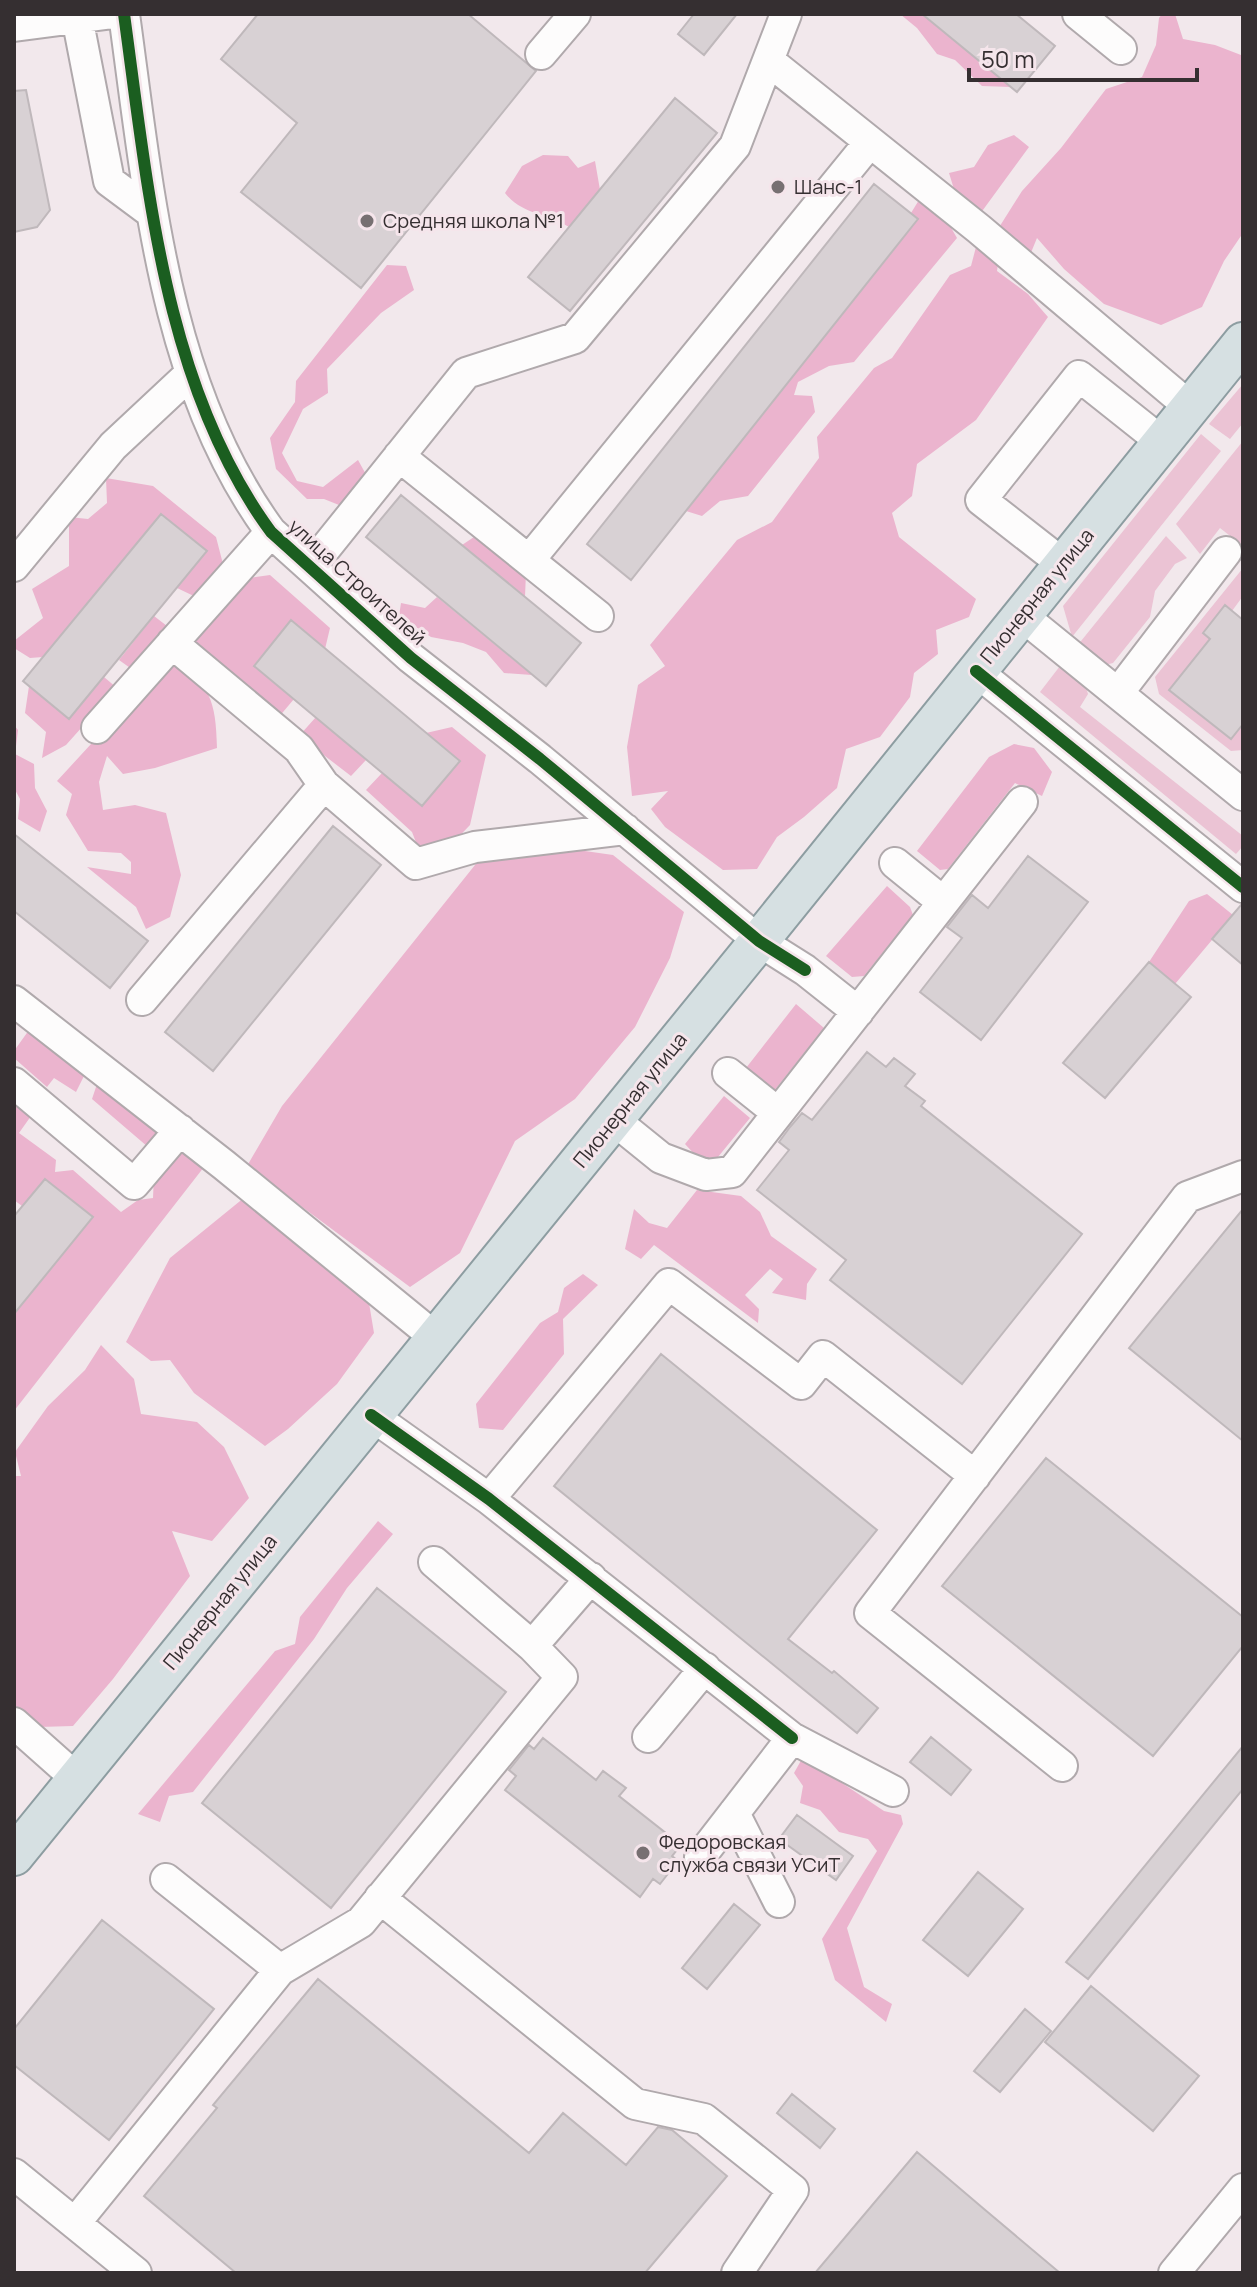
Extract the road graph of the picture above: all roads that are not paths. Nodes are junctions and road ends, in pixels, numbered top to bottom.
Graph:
1 (124, 14) edge
2 (575, 14) edge
3 (786, 14) edge
4 (1078, 14) edge
5 (92, 16) edge
6 (14, 26) edge
7 (1121, 49) dead end
8 (541, 54) dead end
9 (769, 61) junction
10 (870, 142) junction
11 (152, 213) junction
12 (1243, 342) edge
13 (190, 374) junction
14 (1190, 407) junction
15 (1162, 442) junction
16 (399, 456) junction
17 (271, 532) junction
18 (1226, 552) dead end
19 (530, 559) junction
20 (1063, 564) junction
21 (14, 566) edge
22 (311, 566) junction
23 (1021, 615) junction
24 (598, 616) dead end
25 (172, 643) junction
26 (976, 671) junction
27 (1118, 693) junction
28 (97, 728) dead end
29 (324, 785) junction
30 (1243, 795) edge
31 (1022, 802) dead end
32 (625, 829) junction
33 (895, 863) dead end
34 (1240, 878) edge
35 (943, 902) junction
36 (759, 941) junction
37 (142, 1000) dead end
38 (858, 1012) junction
39 (19, 1013) edge
40 (728, 1073) dead end
41 (14, 1083) edge
42 (778, 1113) junction
43 (614, 1120) junction
44 (180, 1130) junction
45 (1243, 1176) edge
46 (436, 1338) junction
47 (371, 1415) junction
48 (975, 1476) junction
49 (489, 1499) junction
50 (434, 1562) dead end
51 (591, 1578) junction
52 (532, 1646) junction
53 (705, 1668) junction
54 (14, 1723) edge
55 (648, 1737) dead end
56 (792, 1738) junction
57 (1062, 1766) dead end
58 (77, 1779) junction
59 (893, 1791) dead end
60 (734, 1813) junction
61 (14, 1856) edge
62 (700, 1857) dead end
63 (166, 1879) dead end
64 (380, 1898) junction
65 (779, 1902) dead end
66 (280, 1970) junction
67 (14, 2174) edge
68 (1243, 2189) edge
69 (75, 2223) junction
70 (136, 2273) edge
71 (737, 2273) edge
72 (1174, 2273) edge

1 - 11 street, улица Строителей
2 - 8 street
3 - 9 street
4 - 7 street
5 - 6 street
5 - 11 street
9 - 10 street
9 - 16 street
10 - 14 street
10 - 19 street
11 - 13 street, улица Строителей
12 - 14 main road, Пионерная улица
13 - 17 street, улица Строителей
13 - 21 street
14 - 15 main road, Пионерная улица
15 - 20 main road, Пионерная улица
15 - 20 street
16 - 19 street
16 - 22 street
17 - 22 street, улица Строителей
17 - 25 street
18 - 27 street
19 - 24 street
20 - 23 main road, Пионерная улица
22 - 32 street, улица Строителей
23 - 26 main road, Пионерная улица
23 - 27 street
25 - 28 street
25 - 29 street
26 - 34 street
26 - 36 main road, Пионерная улица
27 - 30 street
29 - 32 street
29 - 37 street
31 - 35 street
32 - 36 street, улица Строителей
33 - 35 street
35 - 38 street
36 - 38 street, улица Строителей
36 - 43 main road, Пионерная улица
38 - 42 street
39 - 44 street
40 - 42 street
41 - 44 street
42 - 43 street
43 - 46 main road, Пионерная улица
44 - 46 street
45 - 48 street
46 - 47 main road, Пионерная улица
47 - 49 street
47 - 58 main road, Пионерная улица
48 - 49 street
48 - 57 street
49 - 51 street
50 - 52 street
51 - 52 street
51 - 53 street
52 - 64 street
53 - 55 street
53 - 56 street
54 - 58 street
56 - 59 street
56 - 60 street
58 - 61 main road, Пионерная улица
60 - 62 street
60 - 65 street
63 - 66 street
64 - 66 street
64 - 71 street
66 - 69 street
67 - 69 street
68 - 72 street
69 - 70 street

